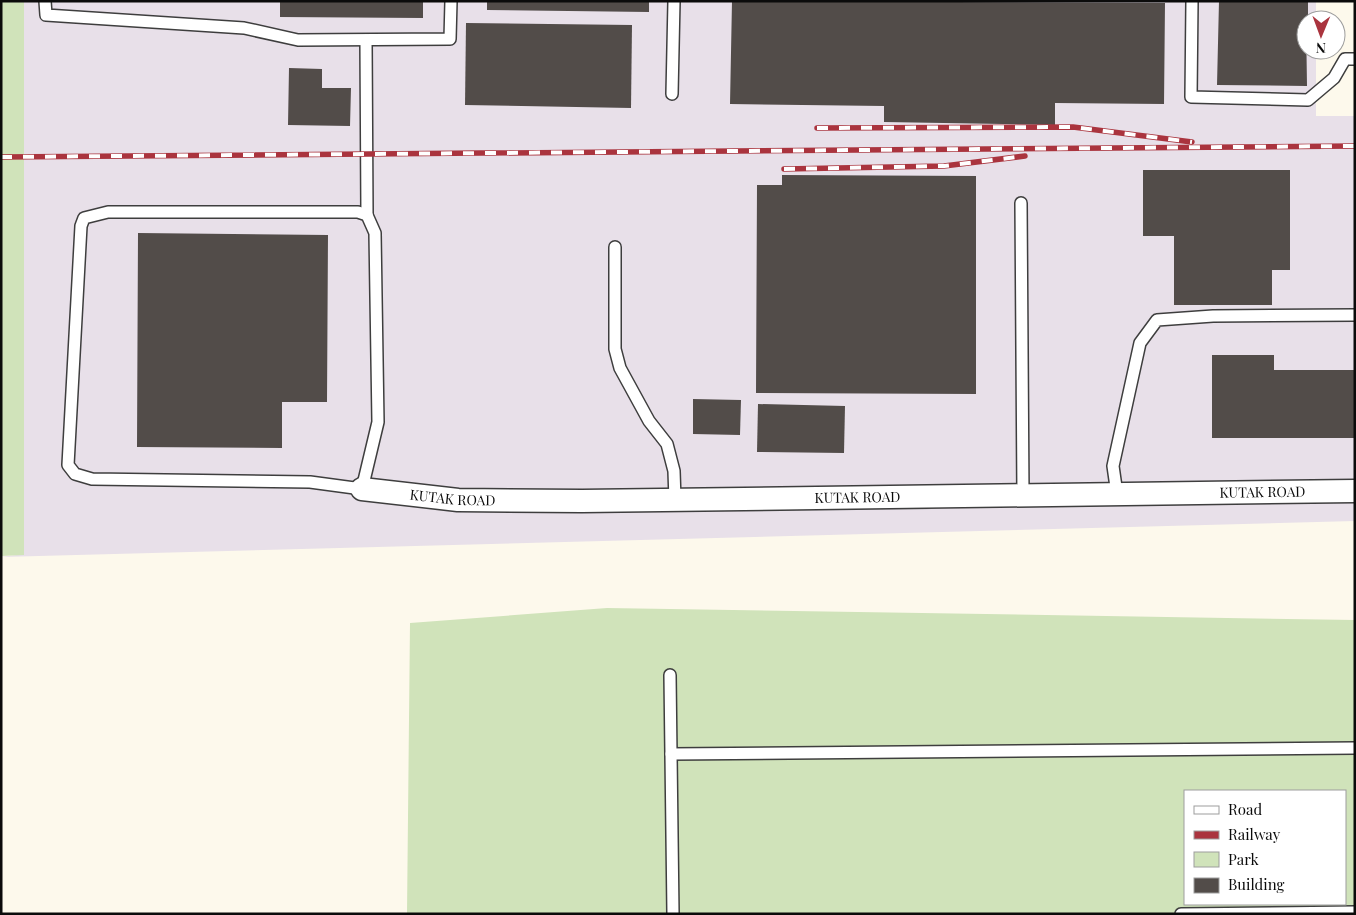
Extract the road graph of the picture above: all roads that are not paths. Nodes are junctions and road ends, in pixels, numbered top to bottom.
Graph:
1 (45, 1) edge
2 (451, 1) edge
3 (674, 1) edge
4 (1192, 1) edge
5 (366, 40) junction
6 (1355, 59) edge
7 (672, 94) dead end
8 (1021, 203) dead end
9 (367, 215) junction
10 (615, 247) dead end
11 (1355, 315) edge
12 (362, 489) junction
13 (1355, 491) edge
14 (1117, 494) junction
15 (1023, 496) junction
16 (675, 500) junction
17 (670, 675) dead end
18 (1355, 748) edge
19 (671, 754) junction
20 (1355, 912) edge
21 (673, 914) edge
22 (1181, 914) edge

1 - 5 lane
2 - 5 lane
3 - 7 lane
4 - 6 lane
5 - 9 lane
8 - 15 lane
9 - 12 lane
9 - 12 lane
10 - 16 lane
11 - 14 lane
12 - 16 street, KUTAK ROAD
13 - 14 street, KUTAK ROAD
14 - 15 street, KUTAK ROAD
15 - 16 street, KUTAK ROAD
17 - 19 lane
18 - 19 lane
19 - 21 lane
20 - 22 lane

